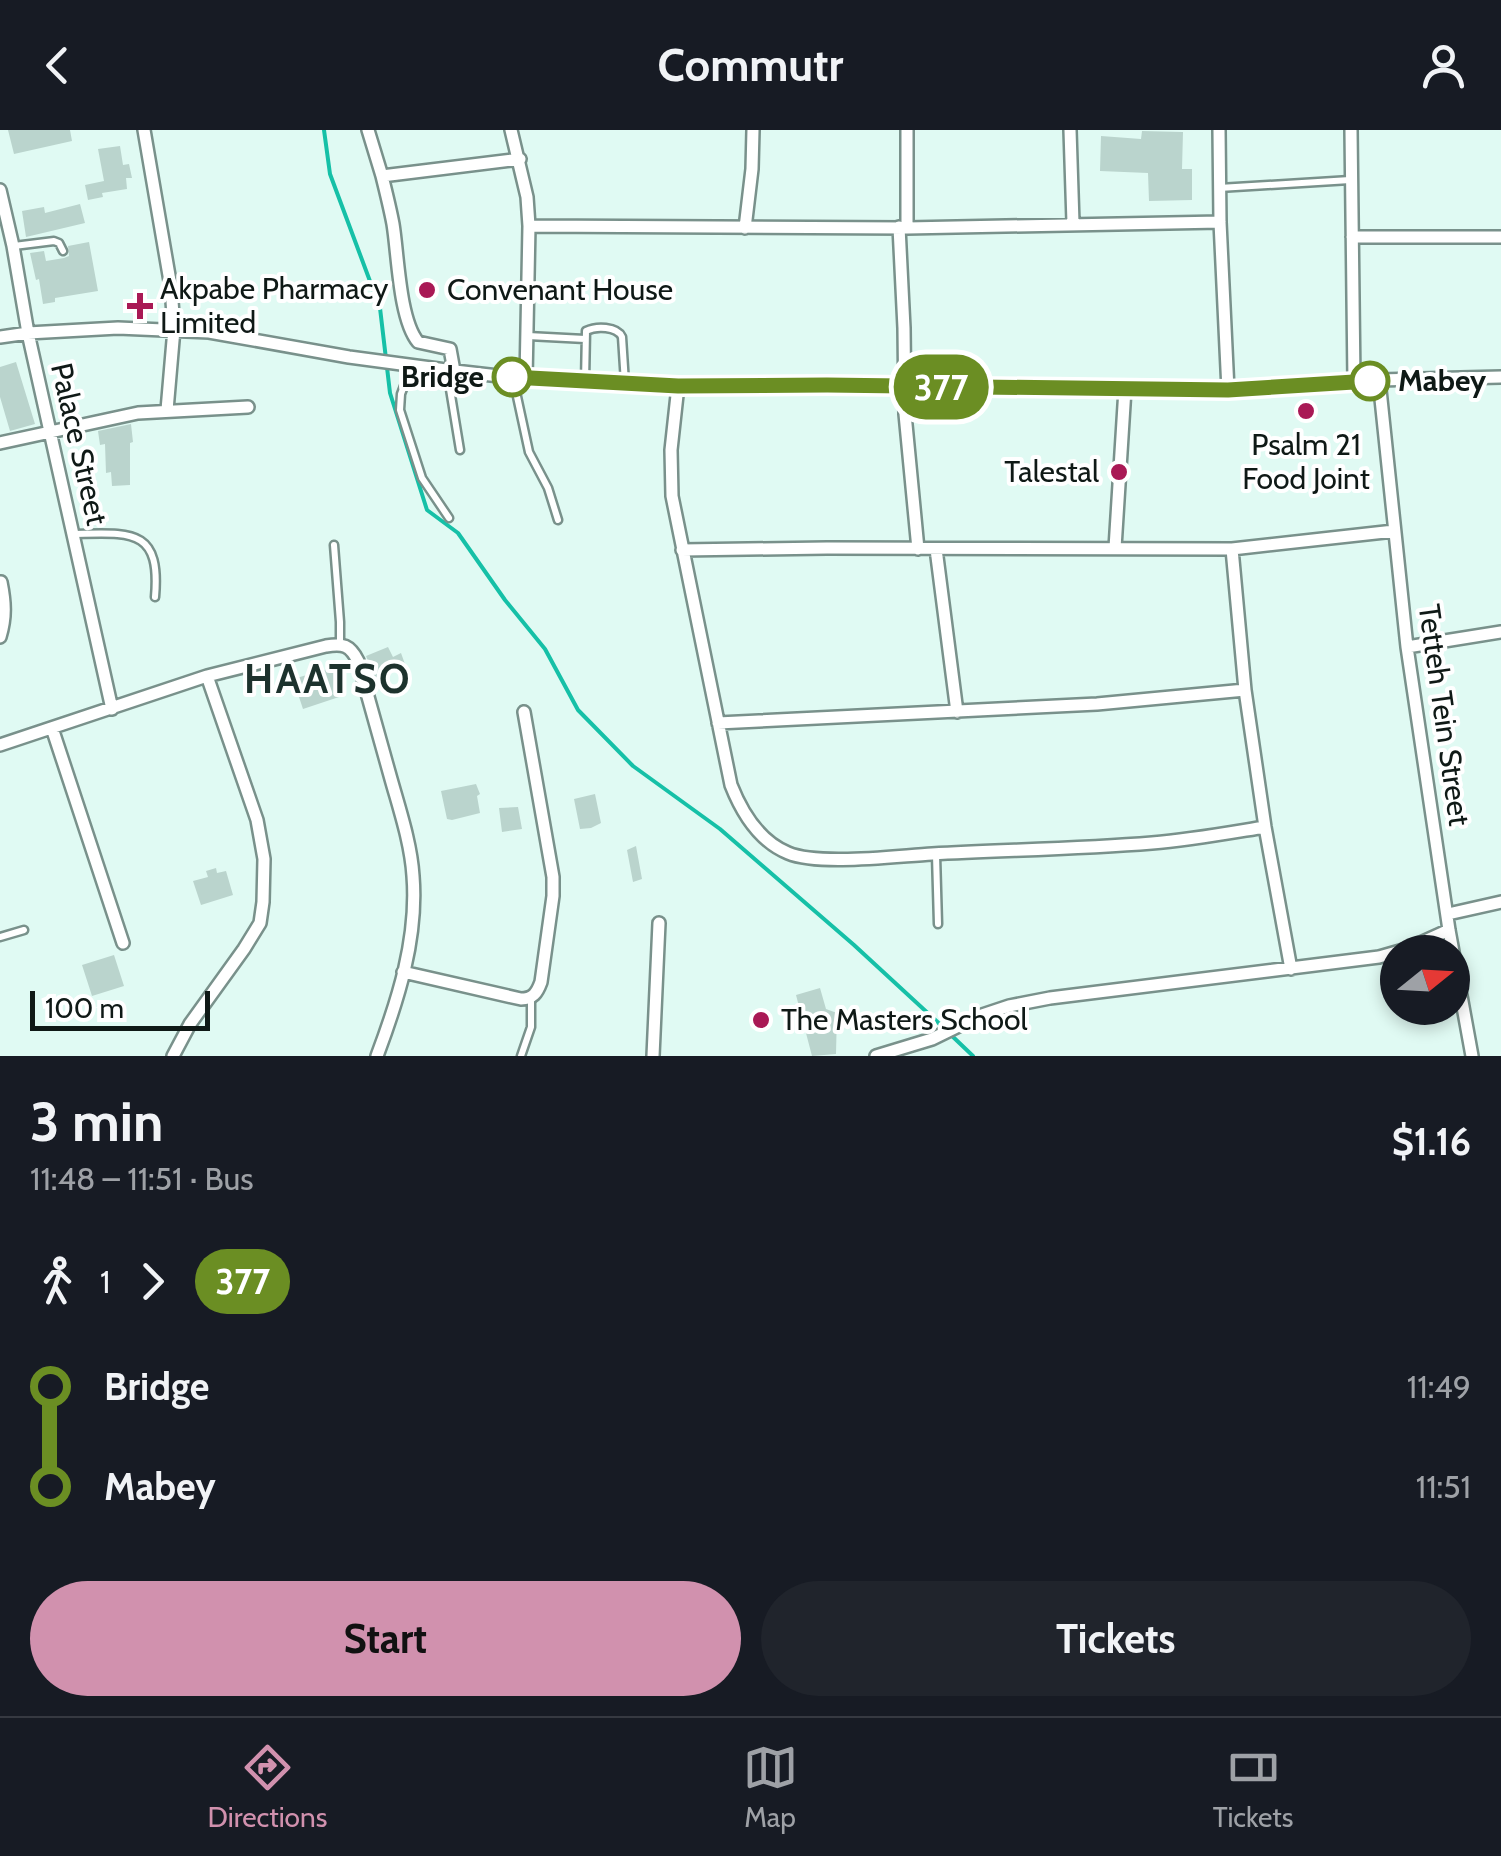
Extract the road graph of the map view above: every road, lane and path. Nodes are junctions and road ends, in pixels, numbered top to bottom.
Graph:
1 (144, 130) edge
2 (368, 130) edge
3 (512, 130) edge
4 (753, 130) edge
5 (907, 130) edge
6 (1070, 130) edge
7 (1219, 130) edge
8 (1351, 130) edge
9 (520, 159) junction
10 (382, 176) junction
11 (1352, 180) junction
12 (1219, 188) junction
13 (0, 190) edge
14 (1220, 222) junction
15 (1073, 223) junction
16 (529, 226) junction
17 (745, 228) junction
18 (903, 228) junction
19 (1352, 237) junction
20 (1501, 238) edge
21 (13, 246) junction
22 (62, 251) dead end
23 (174, 329) junction
24 (28, 333) junction
25 (527, 336) junction
26 (0, 337) edge
27 (585, 339) junction
28 (406, 364) junction
29 (450, 370) junction
30 (1501, 377) edge
31 (519, 378) junction
32 (1379, 380) junction
33 (585, 382) junction
34 (1354, 382) junction
35 (625, 384) junction
36 (678, 386) junction
37 (905, 387) junction
38 (1126, 389) junction
39 (1228, 390) junction
40 (248, 407) dead end
41 (167, 410) junction
42 (50, 433) junction
43 (0, 443) edge
44 (460, 450) dead end
45 (449, 518) dead end
46 (558, 520) dead end
47 (1394, 531) junction
48 (73, 534) junction
49 (334, 544) dead end
50 (1114, 548) junction
51 (918, 549) junction
52 (1232, 549) junction
53 (682, 550) junction
54 (936, 550) junction
55 (0, 582) edge
56 (155, 597) dead end
57 (1501, 632) edge
58 (0, 637) edge
59 (340, 644) junction
60 (1408, 647) junction
61 (207, 676) junction
62 (1245, 690) junction
63 (112, 708) junction
64 (524, 712) dead end
65 (957, 712) junction
66 (718, 723) junction
67 (52, 728) junction
68 (0, 744) edge
69 (1266, 828) junction
70 (936, 854) junction
71 (1501, 902) edge
72 (1448, 914) junction
73 (660, 922) dead end
74 (938, 924) dead end
75 (24, 930) dead end
76 (1450, 930) junction
77 (0, 937) edge
78 (122, 943) dead end
79 (1291, 969) junction
80 (403, 972) junction
81 (531, 998) junction
82 (173, 1056) edge
83 (377, 1056) edge
84 (522, 1056) edge
85 (653, 1056) edge
86 (876, 1056) edge
87 (1472, 1056) edge

1 - 23 street
2 - 10 street
3 - 9 street
4 - 17 street
5 - 18 street
6 - 15 street
7 - 12 street
8 - 11 street
9 - 10 street
9 - 16 street
10 - 29 street
11 - 12 lane
11 - 19 street
12 - 14 street
13 - 21 street, Palace Street
14 - 15 street
14 - 39 street
15 - 18 street
16 - 17 street
16 - 25 street
17 - 18 street
18 - 37 street
19 - 20 street
19 - 34 street
21 - 22 lane
21 - 24 street, Palace Street
23 - 24 street
23 - 28 street
23 - 41 street
24 - 26 street
24 - 42 street, Palace Street
25 - 27 lane
25 - 31 street
27 - 33 lane
27 - 35 lane
28 - 29 street
28 - 45 lane
29 - 31 street
29 - 44 lane
30 - 32 street
31 - 33 street
31 - 46 lane
32 - 34 street
32 - 47 street, Tetteh Tein Street
33 - 35 street
34 - 39 street
35 - 36 street
36 - 37 street
36 - 53 street
37 - 38 street
37 - 51 street
38 - 39 street
38 - 50 street
40 - 41 street
41 - 42 street
42 - 43 street
42 - 48 street, Palace Street
47 - 52 street
47 - 60 street, Tetteh Tein Street
48 - 56 lane
48 - 63 street, Palace Street
49 - 59 lane
50 - 52 street
50 - 54 street
51 - 53 street
51 - 54 street
52 - 62 street
53 - 66 street
54 - 65 street
55 - 58 street
57 - 60 street
59 - 61 street
59 - 80 street
60 - 72 street, Tetteh Tein Street
61 - 63 street
61 - 82 street
62 - 65 street
62 - 69 street
63 - 67 street
64 - 81 street
65 - 66 street
66 - 70 street
67 - 68 street
67 - 78 street
69 - 70 street
69 - 79 street
70 - 74 lane
71 - 72 street
72 - 76 street, Tetteh Tein Street
73 - 85 street
75 - 77 lane
76 - 79 street
76 - 87 street, Tetteh Tein Street
79 - 86 street
80 - 81 street
80 - 83 street
81 - 84 lane

